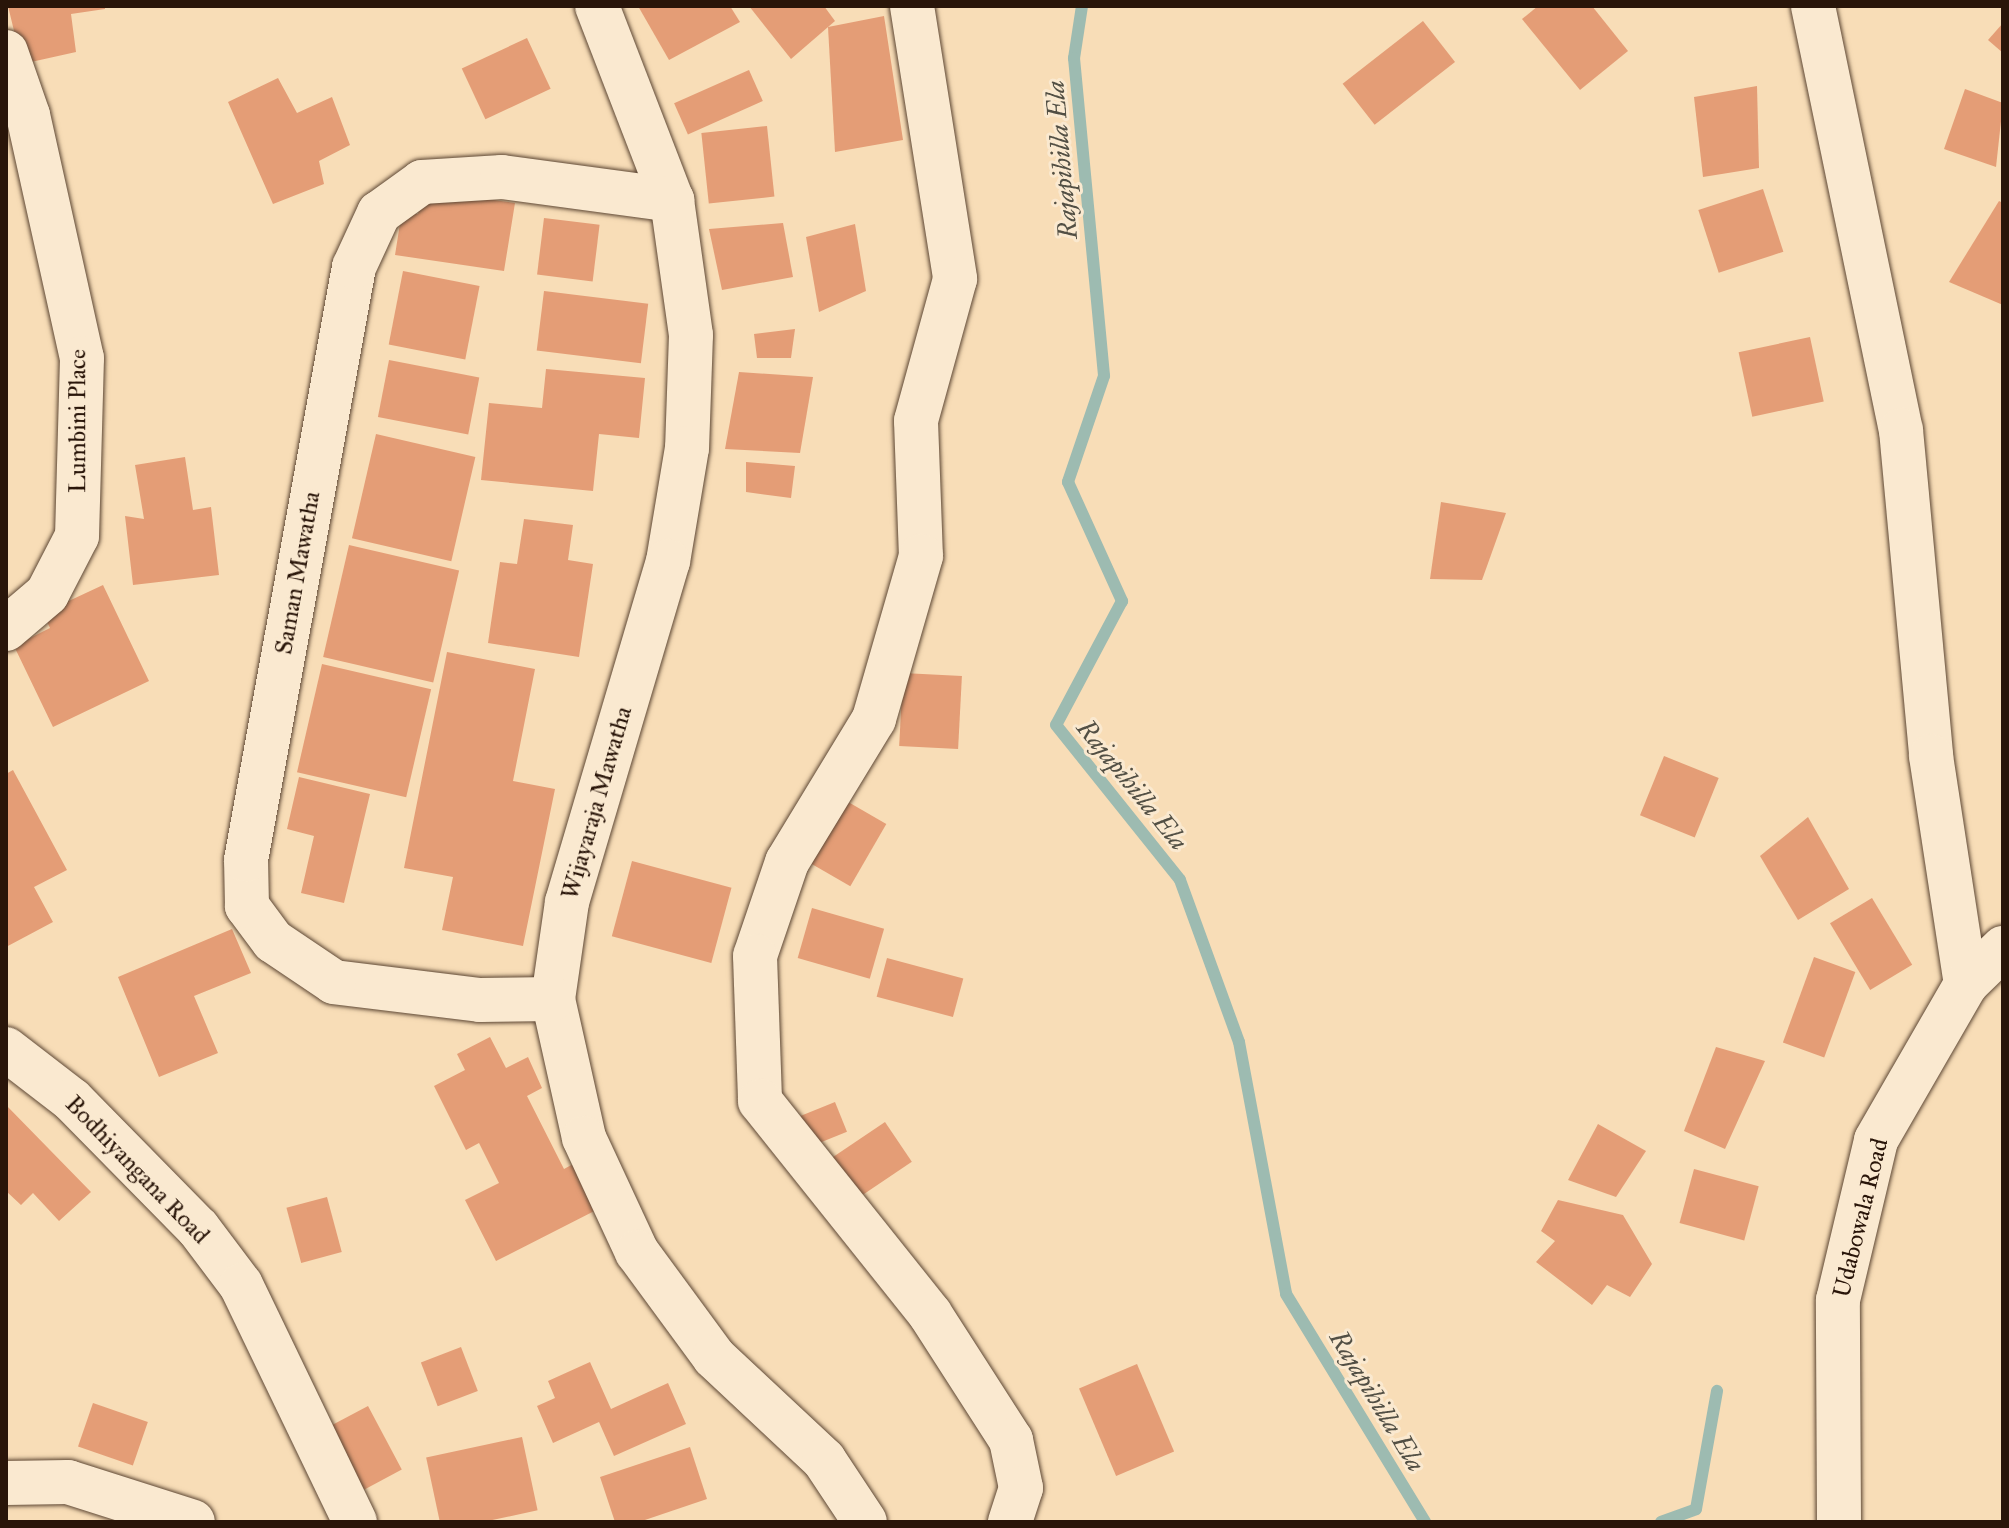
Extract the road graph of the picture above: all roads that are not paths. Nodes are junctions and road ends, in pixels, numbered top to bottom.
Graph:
1 (597, 6) edge
2 (912, 6) edge
3 (1813, 6) edge
4 (6, 52) edge
5 (672, 200) junction
6 (6, 629) edge
7 (2003, 948) edge
8 (1966, 984) junction
9 (553, 999) junction
10 (6, 1049) edge
11 (6, 1483) edge
12 (193, 1522) edge
13 (355, 1522) edge
14 (865, 1522) edge
15 (1010, 1522) edge
16 (1839, 1522) edge

1 - 5 street, Wijayaraja Mawatha
2 - 15 street
3 - 8 street
4 - 6 street, Lumbini Place
5 - 9 street, Wijayaraja Mawatha
5 - 9 street, Saman Mawatha
7 - 8 street, Udabowala Road
8 - 16 street, Udabowala Road
9 - 14 street, Wijayaraja Mawatha
10 - 13 street, Bodhiyangana Road
11 - 12 street

